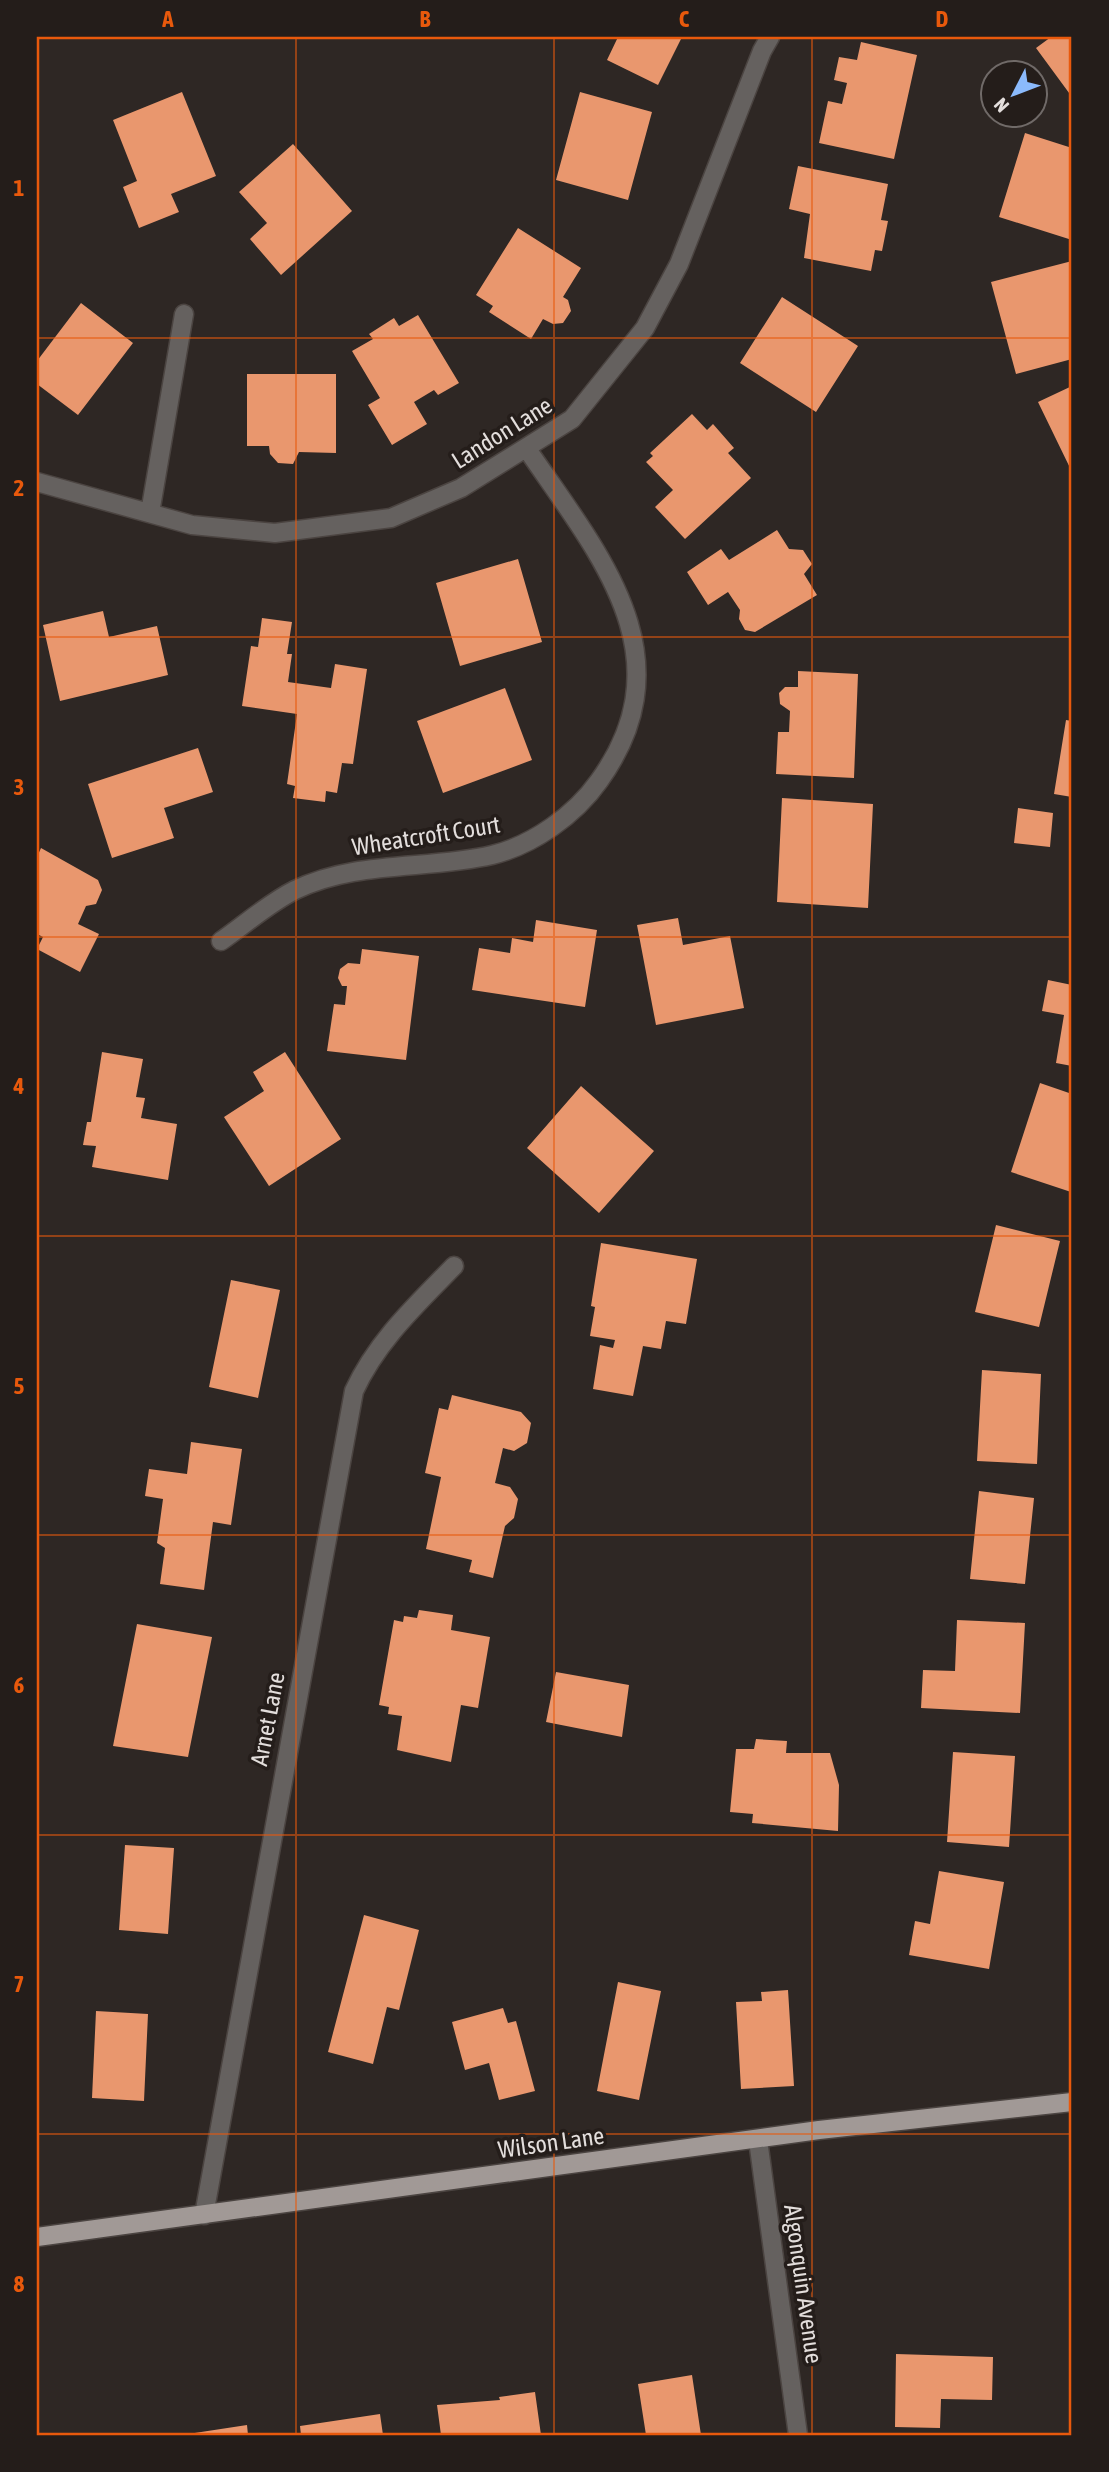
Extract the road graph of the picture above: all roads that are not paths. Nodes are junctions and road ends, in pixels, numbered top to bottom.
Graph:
1 (770, 37) edge
2 (184, 314) dead end
3 (527, 449) junction
4 (37, 482) edge
5 (150, 513) junction
6 (221, 941) dead end
7 (454, 1266) dead end
8 (1072, 2102) edge
9 (758, 2140) junction
10 (204, 2215) junction
11 (37, 2237) edge
12 (799, 2435) edge

1 - 3 street, Landon Lane
2 - 5 street
3 - 5 street, Landon Lane
3 - 6 street, Wheatcroft Court
4 - 5 street, Landon Lane
7 - 10 street, Arnet Lane
8 - 9 main road, Wilson Lane
9 - 10 main road, Wilson Lane
9 - 12 street, Algonquin Avenue
10 - 11 main road, Wilson Lane

